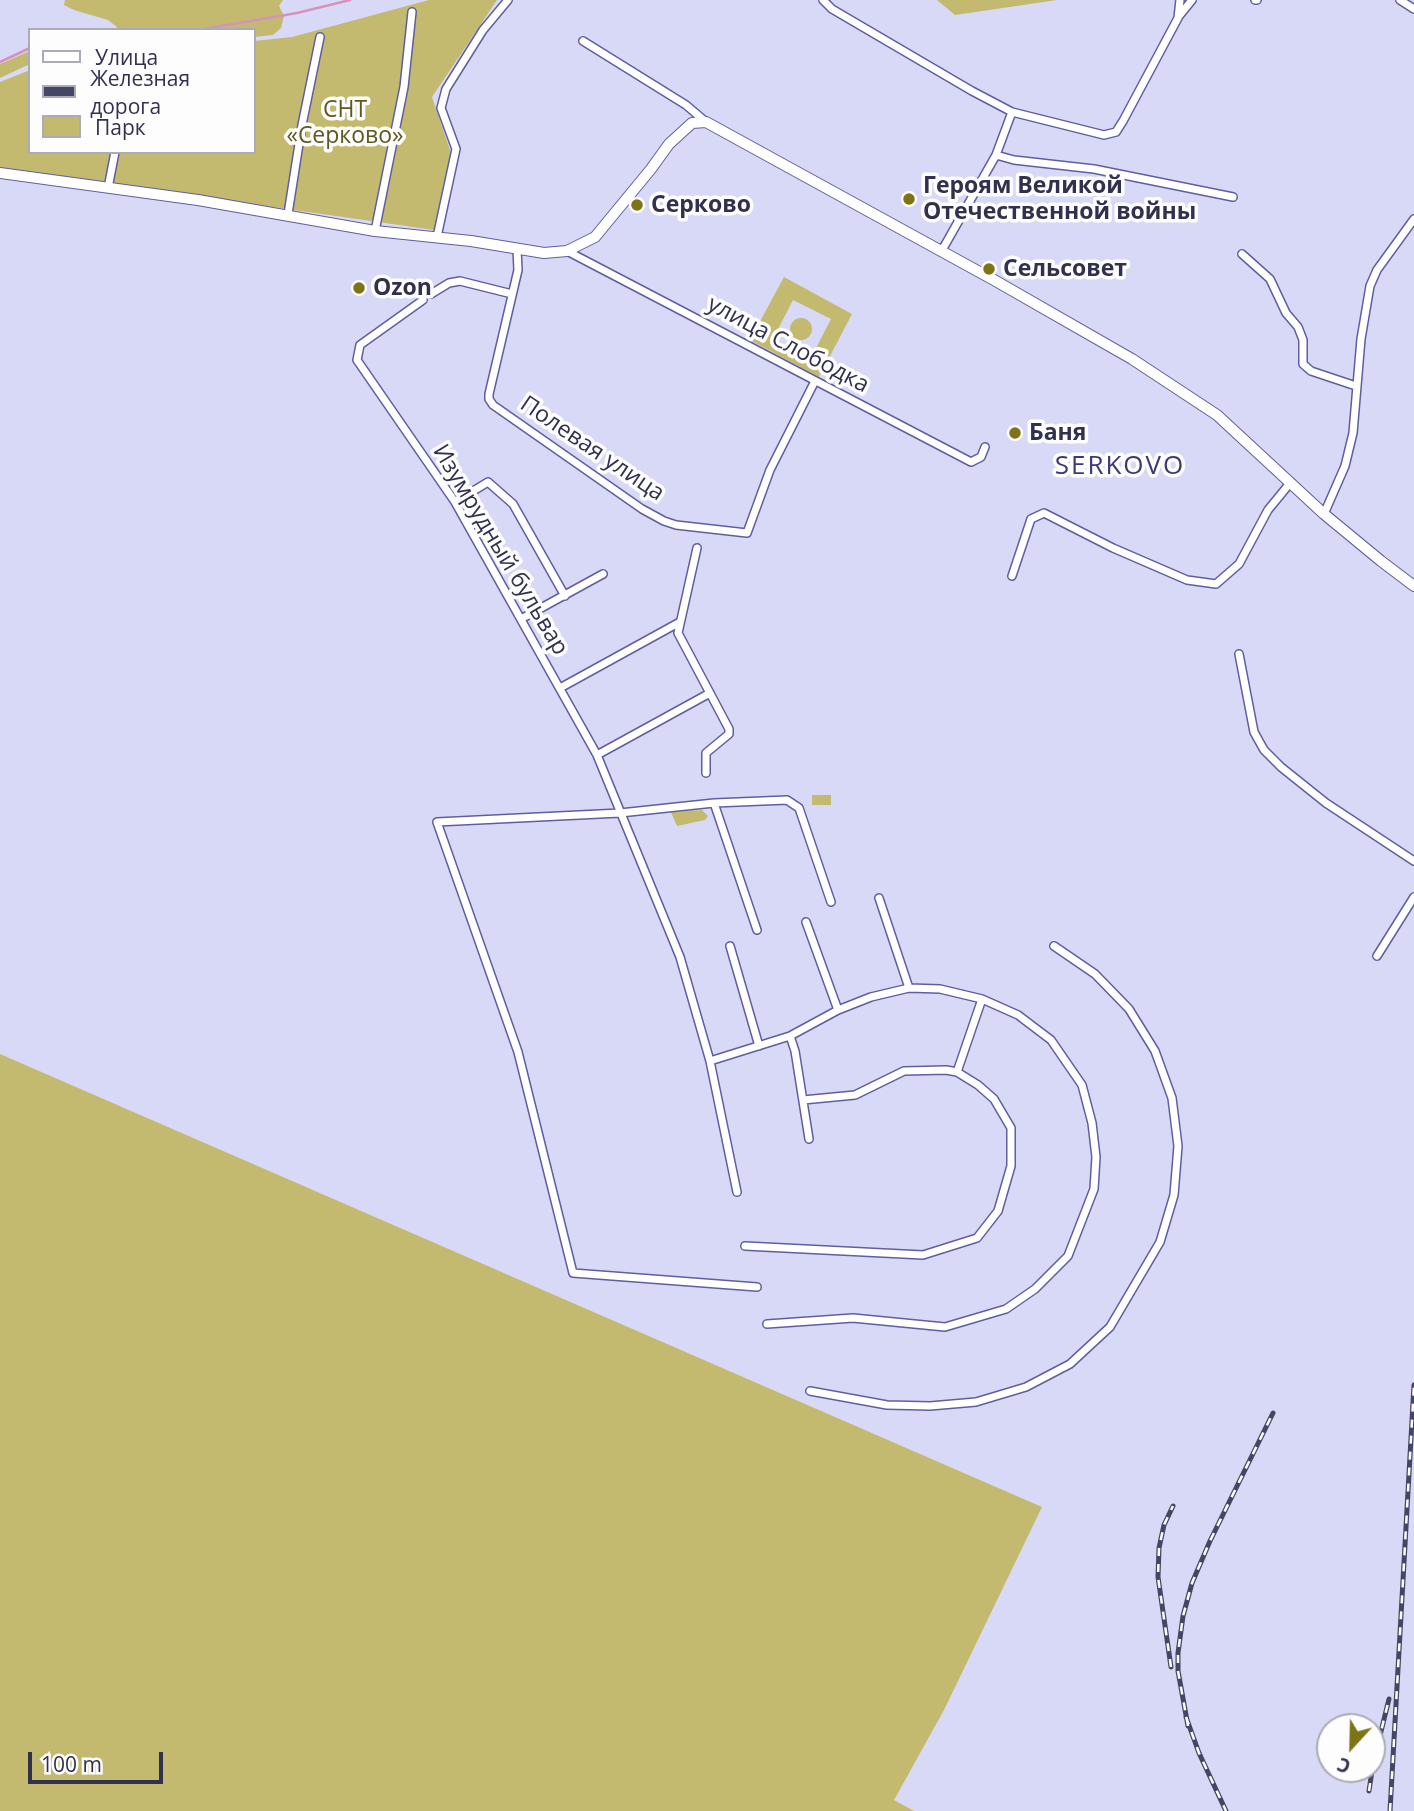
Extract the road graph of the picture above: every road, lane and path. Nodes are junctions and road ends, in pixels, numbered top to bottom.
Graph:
1 (508, 0) edge
2 (824, 0) edge
3 (1180, 0) edge
4 (1192, 0) edge
5 (1400, 0) edge
6 (1414, 9) edge
7 (412, 12) dead end
8 (1178, 18) junction
9 (320, 37) dead end
10 (583, 41) dead end
11 (1012, 112) junction
12 (706, 122) junction
13 (115, 154) edge
14 (996, 155) junction
15 (0, 173) edge
16 (108, 188) junction
17 (1233, 197) dead end
18 (288, 214) junction
19 (1414, 219) edge
20 (376, 231) junction
21 (437, 237) junction
22 (517, 249) junction
23 (567, 251) junction
24 (941, 252) junction
25 (1242, 254) dead end
26 (431, 294) dead end
27 (512, 294) junction
28 (423, 300) dead end
29 (815, 381) junction
30 (1356, 386) junction
31 (985, 447) dead end
32 (1291, 482) junction
33 (454, 502) junction
34 (1324, 514) junction
35 (697, 548) dead end
36 (603, 573) dead end
37 (1012, 576) dead end
38 (1414, 586) edge
39 (565, 596) junction
40 (521, 619) junction
41 (680, 622) junction
42 (1240, 654) dead end
43 (560, 688) junction
44 (709, 693) junction
45 (597, 755) junction
46 (706, 774) dead end
47 (714, 803) junction
48 (620, 813) junction
49 (1414, 861) edge
50 (1414, 897) edge
51 (880, 898) dead end
52 (831, 902) dead end
53 (806, 922) dead end
54 (757, 930) dead end
55 (730, 946) dead end
56 (1054, 946) dead end
57 (1377, 956) dead end
58 (909, 988) junction
59 (982, 999) junction
60 (838, 1010) junction
61 (790, 1035) junction
62 (759, 1046) junction
63 (710, 1061) junction
64 (957, 1073) junction
65 (803, 1100) junction
66 (809, 1139) dead end
67 (737, 1192) dead end
68 (745, 1246) dead end
69 (757, 1287) dead end
70 (767, 1324) dead end
71 (810, 1391) dead end

1 - 21 street
2 - 11 street
3 - 8 street
4 - 8 street
5 - 6 street
7 - 20 street
8 - 11 street
9 - 18 street
10 - 12 street
11 - 14 street
12 - 23 main road
12 - 24 main road
13 - 16 street
14 - 17 street
14 - 24 street
15 - 16 main road
16 - 18 main road
18 - 20 main road
19 - 30 street
20 - 21 main road
21 - 22 main road
22 - 23 main road
22 - 27 street, Полевая улица
23 - 29 street, улица Слободка
24 - 32 main road
25 - 30 street
26 - 27 street
27 - 29 street, Полевая улица
28 - 33 street, Изумрудный бульвар
29 - 31 street, улица Слободка
30 - 34 street
32 - 34 main road
32 - 37 street
33 - 39 street
33 - 40 street, Изумрудный бульвар
34 - 38 main road
35 - 41 street
36 - 39 street
39 - 40 street
40 - 43 street, Изумрудный бульвар
41 - 43 street
41 - 44 street
42 - 49 street
43 - 45 street, Изумрудный бульвар
44 - 45 street
44 - 46 street
45 - 48 street, Изумрудный бульвар
47 - 48 street
47 - 52 street
47 - 54 street
48 - 63 street, Изумрудный бульвар
48 - 69 street
50 - 57 street
51 - 58 street
53 - 60 street
55 - 62 street
56 - 71 street
58 - 59 street
58 - 60 street
59 - 64 street
59 - 70 street
60 - 61 street
61 - 62 street
61 - 65 street
62 - 63 street
63 - 67 street, Изумрудный бульвар
64 - 65 street
64 - 68 street
65 - 66 street

